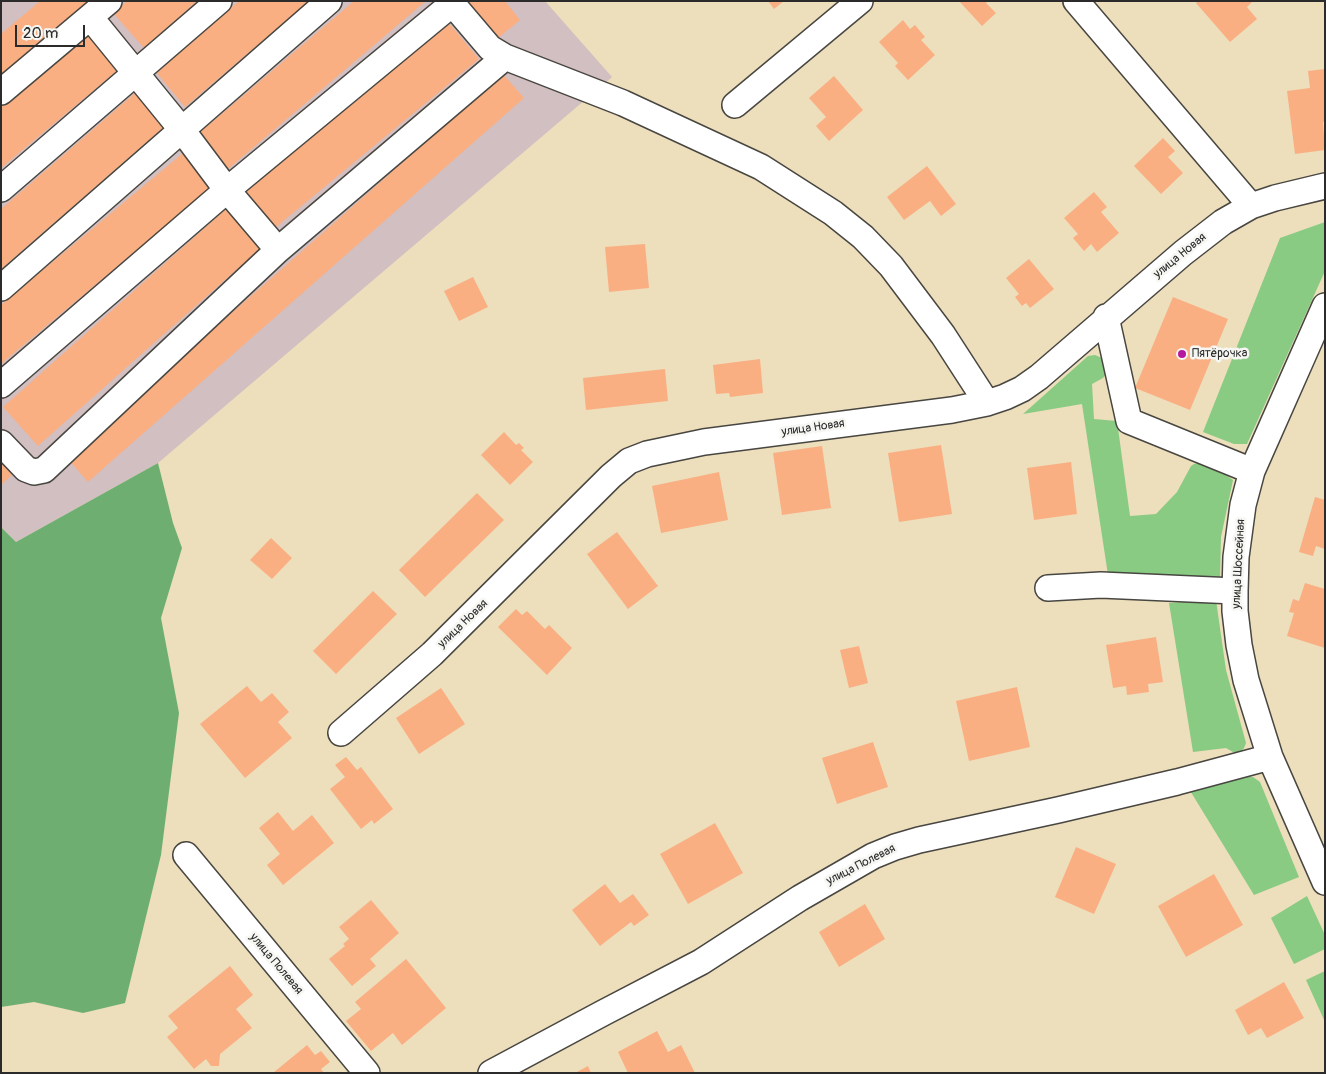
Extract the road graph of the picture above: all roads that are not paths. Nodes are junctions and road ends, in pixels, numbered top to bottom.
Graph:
1 (109, 1) edge
2 (219, 1) edge
3 (329, 1) edge
4 (860, 1) edge
5 (1076, 1) edge
6 (451, 2) edge
7 (90, 17) junction
8 (505, 57) junction
9 (136, 73) junction
10 (1, 92) edge
11 (736, 105) dead end
12 (182, 130) junction
13 (1325, 186) edge
14 (1, 189) edge
15 (227, 190) junction
16 (1251, 206) junction
17 (278, 250) junction
18 (1, 288) edge
19 (1325, 306) edge
20 (1106, 317) junction
21 (1, 385) edge
22 (987, 403) junction
23 (1, 443) edge
24 (1252, 471) junction
25 (1048, 588) dead end
26 (1235, 591) junction
27 (342, 733) dead end
28 (1270, 757) junction
29 (186, 855) dead end
30 (1325, 882) edge
31 (367, 1073) edge
32 (491, 1073) edge

1 - 7 street
2 - 9 street
3 - 12 street
4 - 11 street
5 - 16 street
6 - 8 street
6 - 15 street
7 - 9 street
7 - 10 street
8 - 17 street
8 - 22 street
9 - 12 street
9 - 14 street
12 - 15 street
12 - 18 street
13 - 16 street, улица Новая
15 - 17 street
15 - 21 street
16 - 20 street, улица Новая
17 - 23 street
19 - 24 street, улица Шоссейная
20 - 22 street, улица Новая
20 - 24 street
22 - 27 street, улица Новая
24 - 26 street, улица Шоссейная
25 - 26 street
26 - 28 street, улица Шоссейная
28 - 30 street, улица Шоссейная
28 - 32 street, улица Полевая
29 - 31 street, улица Полевая

